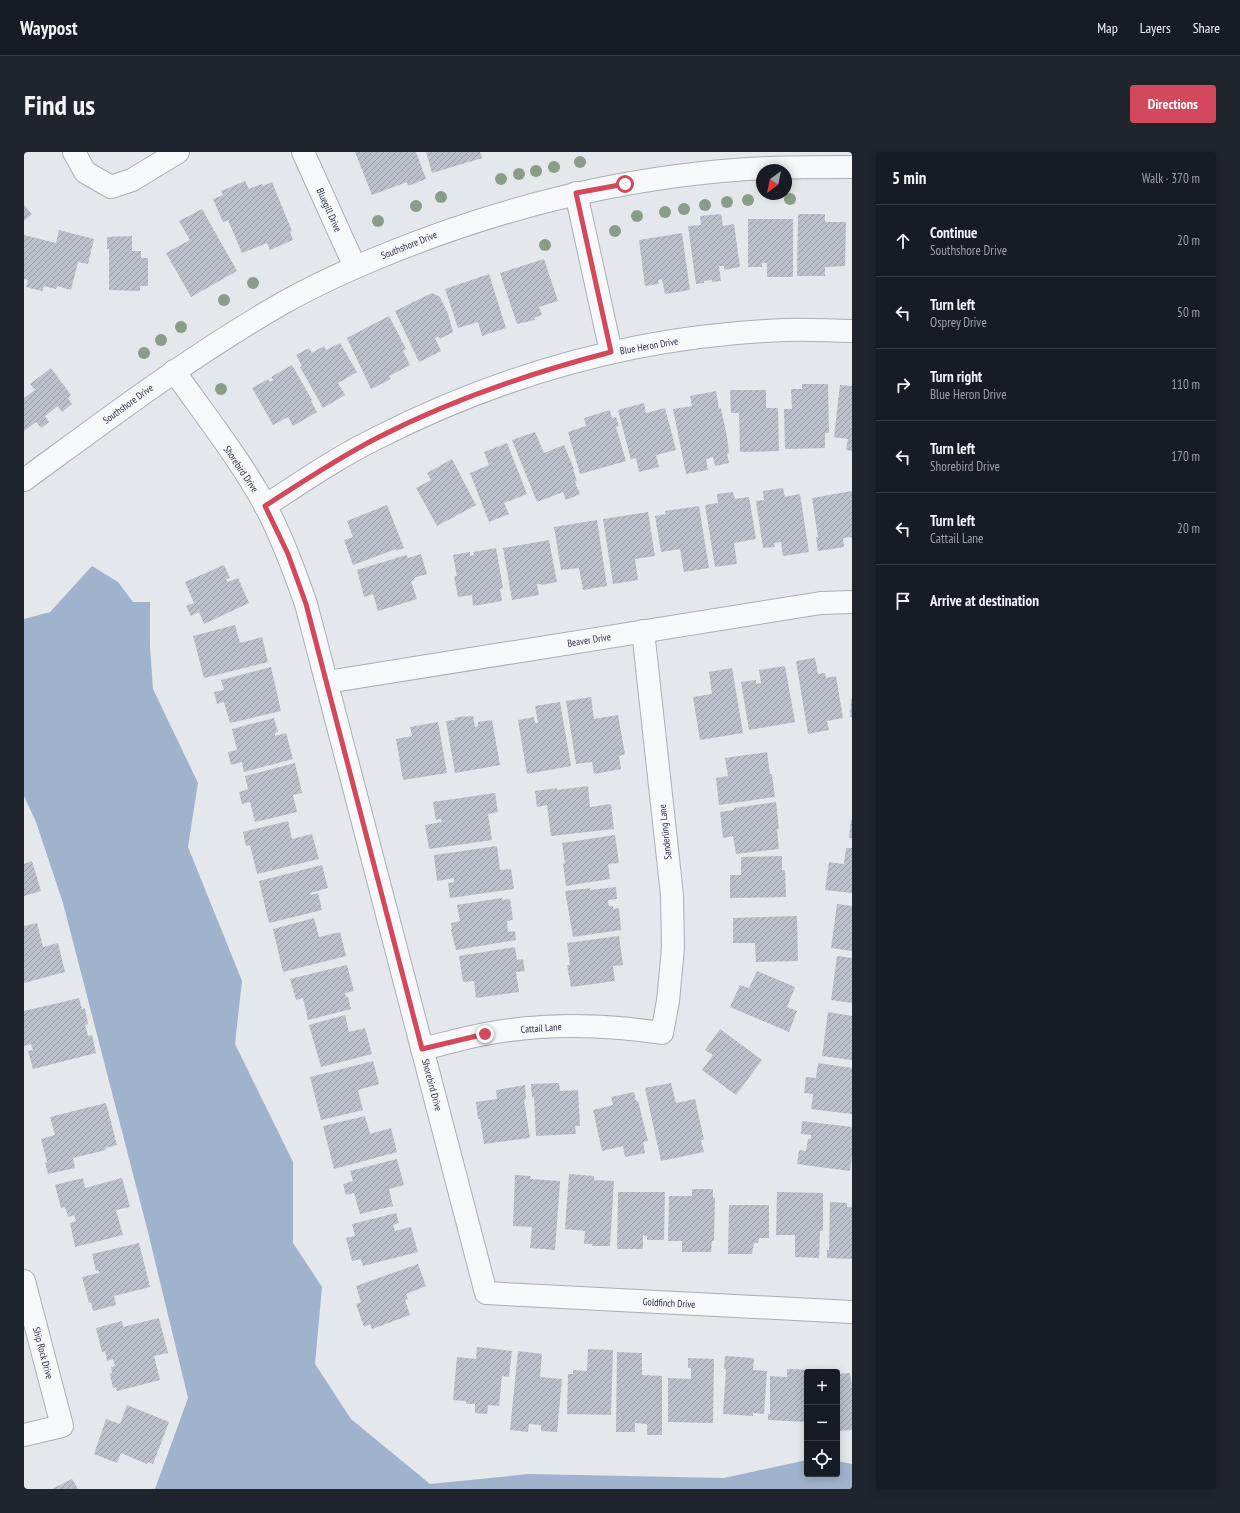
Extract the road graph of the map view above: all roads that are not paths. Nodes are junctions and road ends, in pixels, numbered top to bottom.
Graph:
1 (74, 152) edge
2 (178, 152) edge
3 (303, 152) edge
4 (852, 168) edge
5 (576, 193) junction
6 (355, 267) junction
7 (852, 331) edge
8 (611, 352) junction
9 (174, 371) junction
10 (24, 480) edge
11 (265, 506) junction
12 (852, 602) edge
13 (643, 631) junction
14 (327, 682) junction
15 (662, 1033) joint
16 (422, 1049) junction
17 (24, 1281) edge
18 (486, 1293) joint
19 (852, 1312) edge
20 (24, 1435) edge

1 - 2 street
3 - 6 street, Bluegill Drive
4 - 5 street, Southshore Drive
5 - 6 street, Southshore Drive
5 - 8 street
6 - 9 street, Southshore Drive
7 - 8 street, Blue Heron Drive
8 - 11 street, Blue Heron Drive
9 - 10 street, Southshore Drive
9 - 11 street, Shorebird Drive
11 - 14 street, Shorebird Drive
12 - 13 street, Beaver Drive
13 - 14 street, Beaver Drive
13 - 15 street, Sanderling Lane
14 - 16 street, Shorebird Drive
15 - 16 street, Cattail Lane
16 - 18 street, Shorebird Drive
17 - 20 street, Ship Rock Drive
18 - 19 street, Goldfinch Drive

